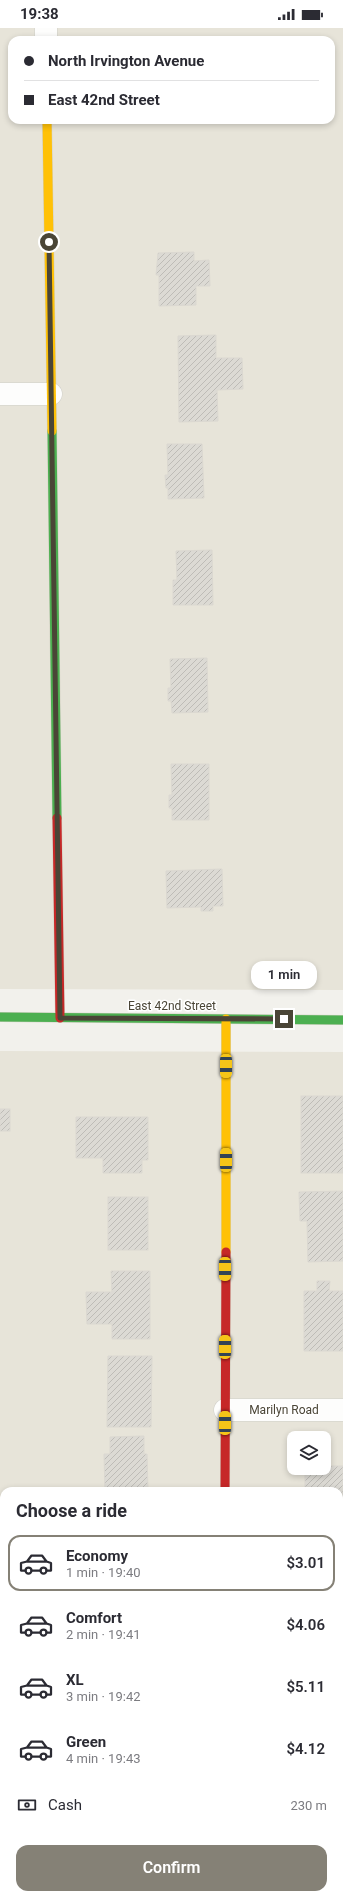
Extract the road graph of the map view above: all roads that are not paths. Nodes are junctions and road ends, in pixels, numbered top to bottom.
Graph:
1 (47, 124) edge
2 (0, 394) edge
3 (51, 394) junction
4 (0, 1017) edge
5 (60, 1018) junction
6 (226, 1019) junction
7 (343, 1020) edge
8 (225, 1410) junction
9 (343, 1410) edge
10 (225, 1487) edge

1 - 3 street
2 - 3 street
3 - 5 street
4 - 5 street, East 42nd Street
5 - 6 street, East 42nd Street
6 - 7 street, East 42nd Street
6 - 8 street
8 - 9 street, Marilyn Road
8 - 10 street

